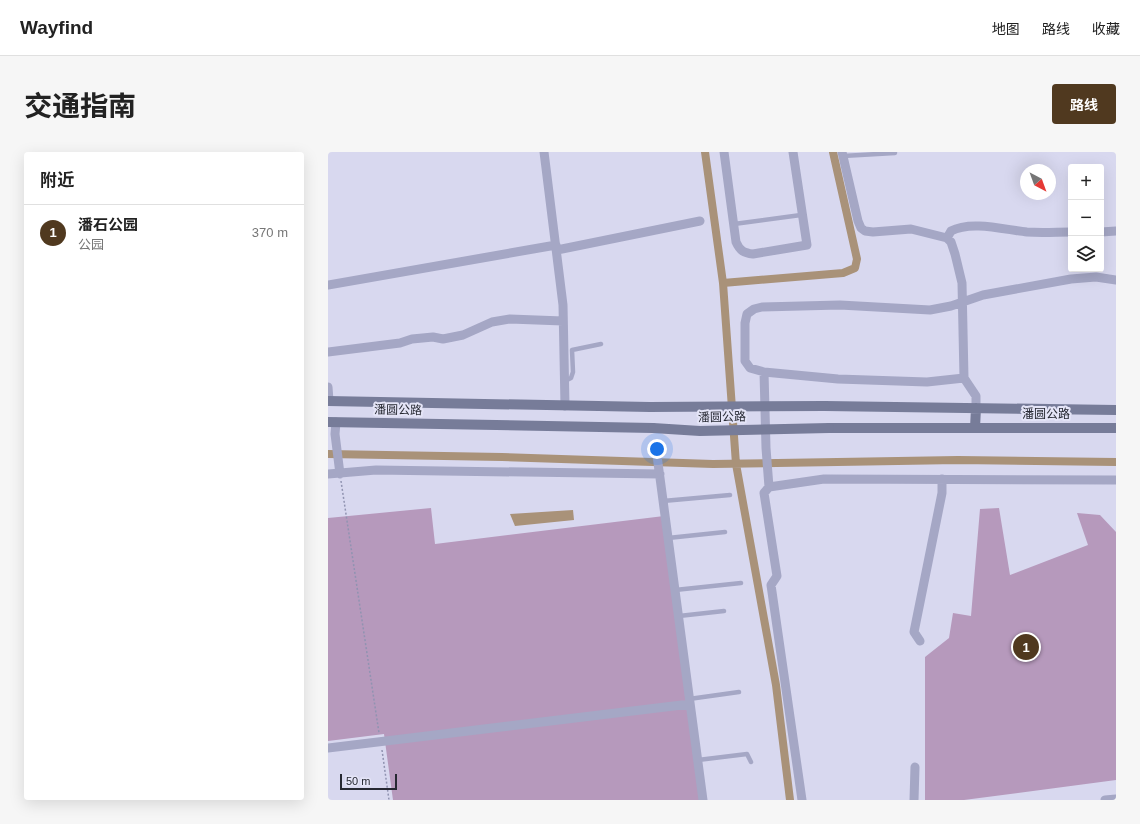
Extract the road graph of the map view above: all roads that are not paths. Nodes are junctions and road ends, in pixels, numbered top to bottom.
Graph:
1 (544, 152) edge
2 (724, 152) edge
3 (793, 152) edge
4 (895, 153) edge
5 (843, 154) edge
6 (801, 215) junction
7 (700, 221) dead end
8 (734, 224) junction
9 (1116, 231) edge
10 (1068, 232) edge
11 (1104, 232) edge
12 (947, 238) junction
13 (556, 248) junction
14 (1116, 280) edge
15 (328, 286) edge
16 (963, 303) junction
17 (563, 321) junction
18 (601, 344) dead end
19 (328, 352) edge
20 (764, 372) junction
21 (964, 378) junction
22 (565, 381) junction
23 (328, 387) edge
24 (329, 401) edge
25 (565, 406) junction
26 (976, 408) junction
27 (1116, 410) edge
28 (332, 422) edge
29 (975, 428) junction
30 (1116, 428) edge
31 (656, 448) dead end
32 (340, 472) junction
33 (660, 472) junction
34 (328, 474) edge
35 (942, 479) junction
36 (1116, 480) edge
37 (769, 484) junction
38 (730, 495) dead end
39 (663, 501) junction
40 (725, 532) dead end
41 (668, 538) junction
42 (741, 583) dead end
43 (675, 590) junction
44 (724, 611) dead end
45 (678, 616) junction
46 (920, 641) dead end
47 (739, 692) dead end
48 (690, 701) junction
49 (328, 748) edge
50 (698, 760) junction
51 (751, 762) dead end
52 (916, 767) dead end
53 (1116, 799) edge
54 (703, 800) edge
55 (802, 800) edge
56 (914, 800) edge
57 (1105, 800) edge

1 - 13 street
2 - 8 street
3 - 6 street
4 - 5 lane
5 - 12 street
6 - 8 lane
6 - 8 street
7 - 13 street
9 - 11 street
10 - 12 street
12 - 16 street
13 - 15 street
13 - 17 street
14 - 16 street
16 - 20 street
16 - 21 street
17 - 19 street
17 - 22 street
18 - 22 lane
20 - 21 street
20 - 37 street
21 - 26 street
22 - 25 street
23 - 24 street
24 - 25 main road, 潘圆公路
25 - 26 main road, 潘圆公路, bridge
26 - 27 main road, 潘圆公路
26 - 29 main road
28 - 29 main road, 潘圆公路, bridge
28 - 32 street
29 - 30 main road, 潘圆公路
31 - 33 street
32 - 33 street
32 - 34 street
33 - 39 street
35 - 36 street
35 - 37 street
35 - 46 street
37 - 55 street
38 - 39 lane
39 - 41 street
40 - 41 lane
41 - 43 street
42 - 43 lane
43 - 45 street
44 - 45 lane
45 - 48 street
47 - 48 lane
48 - 49 street
48 - 50 street
50 - 51 lane
50 - 54 street
52 - 56 street
53 - 57 street

